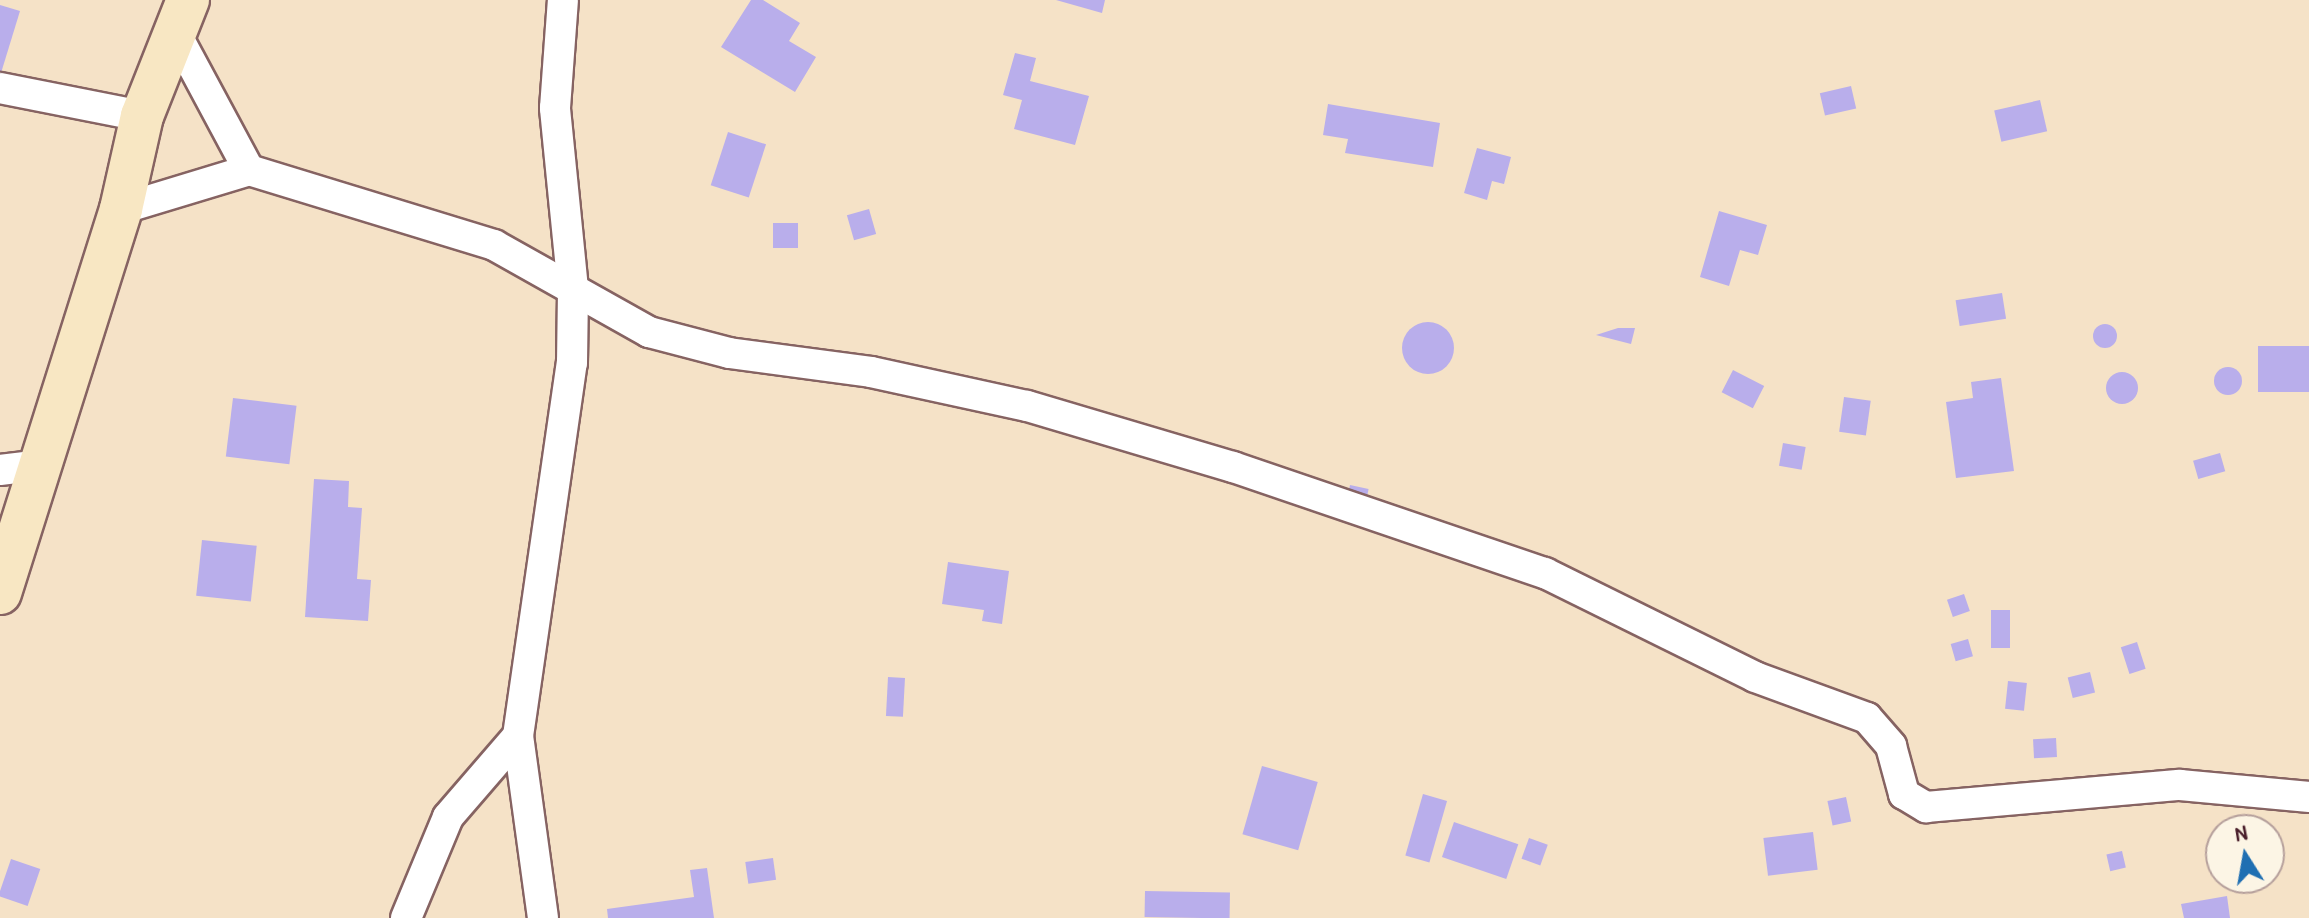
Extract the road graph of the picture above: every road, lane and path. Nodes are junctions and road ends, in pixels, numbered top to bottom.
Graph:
1 (563, 0) edge
2 (183, 18) edge
3 (0, 88) edge
4 (142, 116) junction
5 (249, 170) junction
6 (121, 209) junction
7 (573, 289) junction
8 (20, 468) edge
9 (0, 593) edge
10 (518, 736) junction
11 (2309, 797) edge
12 (406, 918) edge
13 (543, 918) edge

1 - 7 street
2 - 4 street
2 - 5 street
3 - 4 street
4 - 6 street
5 - 6 street
5 - 7 street
6 - 8 street
7 - 10 street
7 - 11 street
8 - 9 street
10 - 12 street
10 - 13 street

